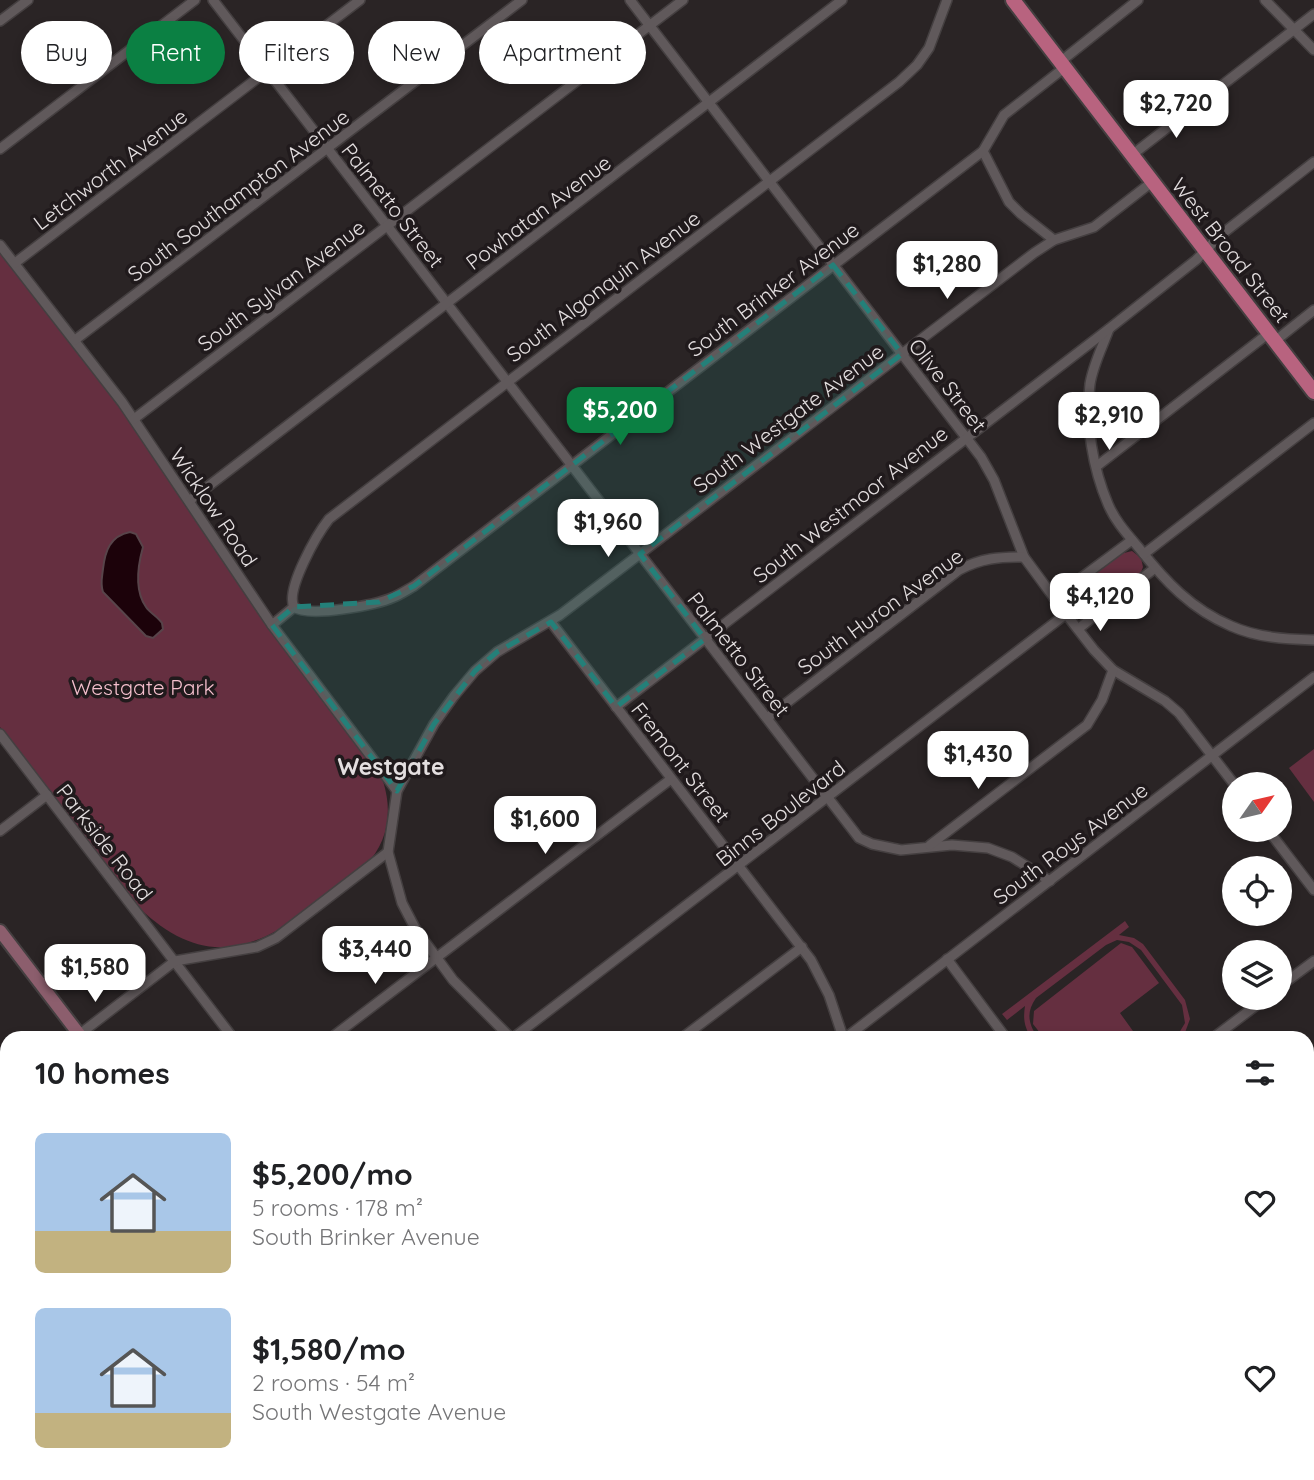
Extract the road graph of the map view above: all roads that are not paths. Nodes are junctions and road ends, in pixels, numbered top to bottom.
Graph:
1 (28, 0) edge
2 (195, 0) edge
3 (213, 0) edge
4 (360, 0) edge
5 (522, 0) edge
6 (630, 0) edge
7 (683, 0) edge
8 (842, 0) edge
9 (947, 0) edge
10 (1013, 0) edge
11 (1138, 0) edge
12 (1265, 0) edge
13 (1314, 15) edge
14 (0, 21) edge
15 (333, 21) edge
16 (649, 26) junction
17 (1294, 30) junction
18 (239, 34) edge
19 (1314, 50) edge
20 (1062, 65) junction
21 (251, 84) edge
22 (278, 84) edge
23 (709, 103) junction
24 (327, 148) junction
25 (0, 149) edge
26 (983, 151) junction
27 (1132, 155) junction
28 (1314, 162) edge
29 (769, 181) junction
30 (1152, 182) junction
31 (387, 226) junction
32 (1054, 240) junction
33 (0, 244) edge
34 (1205, 251) junction
35 (15, 264) junction
36 (833, 265) junction
37 (447, 304) junction
38 (1314, 310) edge
39 (1110, 328) junction
40 (1272, 337) junction
41 (75, 340) junction
42 (1083, 348) junction
43 (902, 354) junction
44 (1095, 364) junction
45 (507, 381) junction
46 (1314, 392) edge
47 (134, 419) junction
48 (1314, 423) edge
49 (967, 437) junction
50 (571, 465) junction
51 (1097, 466) junction
52 (189, 501) junction
53 (1132, 540) junction
54 (640, 554) junction
55 (1144, 554) junction
56 (1024, 557) junction
57 (1155, 568) junction
58 (1054, 598) junction
59 (294, 607) junction
60 (1066, 614) junction
61 (551, 622) junction
62 (272, 625) junction
63 (1078, 629) junction
64 (705, 639) junction
65 (1314, 640) edge
66 (1113, 670) junction
67 (1314, 677) edge
68 (616, 707) junction
69 (766, 718) junction
70 (0, 734) edge
71 (1212, 755) junction
72 (1224, 772) edge
73 (671, 779) junction
74 (397, 791) junction
75 (47, 795) junction
76 (828, 798) junction
77 (0, 831) edge
78 (1277, 842) edge
79 (929, 846) junction
80 (388, 852) junction
81 (739, 866) junction
82 (1050, 881) junction
83 (1314, 890) edge
84 (0, 931) edge
85 (802, 947) junction
86 (436, 958) junction
87 (947, 959) junction
88 (175, 961) junction
89 (1314, 961) edge
90 (1292, 977) edge
91 (1250, 1010) edge
92 (75, 1031) edge
93 (87, 1031) edge
94 (228, 1031) edge
95 (340, 1031) edge
96 (505, 1031) edge
97 (521, 1031) edge
98 (691, 1031) edge
99 (842, 1031) edge
100 (851, 1031) edge
101 (1001, 1031) edge
102 (1222, 1031) edge

1 - 14 street
2 - 25 street
3 - 18 street, Palmetto Street
4 - 15 street, Letchworth Avenue
5 - 24 street, South Southampton Avenue
6 - 16 street, Olive Street
7 - 16 street, South Sylvan Avenue
8 - 23 street, Powhatan Avenue
9 - 29 street, South Algonquin Avenue
10 - 20 main road, West Broad Street
11 - 20 street, South Brinker Avenue
12 - 17 street
13 - 17 street
16 - 23 street, Olive Street
16 - 31 street, South Sylvan Avenue
17 - 19 street
17 - 27 street
20 - 26 street, South Brinker Avenue
20 - 27 main road, West Broad Street
21 - 35 street, Letchworth Avenue
22 - 24 street, Palmetto Street
23 - 29 street, Olive Street
23 - 37 street, Powhatan Avenue
24 - 31 street, Palmetto Street
24 - 41 street, South Southampton Avenue
26 - 32 street
26 - 36 street, South Brinker Avenue
27 - 30 main road, West Broad Street
28 - 34 street, South Westmoor Avenue
29 - 36 street, Olive Street
29 - 45 street, South Algonquin Avenue
30 - 32 street, South Westgate Avenue
30 - 34 main road, West Broad Street
31 - 37 street, Palmetto Street
31 - 47 street, South Sylvan Avenue
32 - 43 street, South Westgate Avenue
33 - 35 street, Wicklow Road
34 - 39 street, South Westmoor Avenue
34 - 40 main road, West Broad Street
35 - 41 street, Wicklow Road
36 - 43 street, Olive Street
36 - 50 street, South Brinker Avenue
37 - 45 street, Palmetto Street
37 - 52 street, Powhatan Avenue
38 - 40 street
39 - 42 street, South Westmoor Avenue
39 - 44 street
40 - 46 main road, West Broad Street
40 - 51 street
41 - 47 street, Wicklow Road
42 - 44 street
42 - 49 street, South Westmoor Avenue
43 - 49 street, Olive Street
43 - 54 street, South Westgate Avenue
44 - 51 street
45 - 50 street, Palmetto Street
45 - 59 street, South Algonquin Avenue
47 - 52 street, Wicklow Road
48 - 55 street
49 - 56 street, Olive Street
49 - 64 street, South Westmoor Avenue
50 - 54 street, Palmetto Street
50 - 59 street, South Brinker Avenue
51 - 53 street
52 - 62 street, Wicklow Road
53 - 55 street
53 - 58 street
54 - 61 street, South Westgate Avenue
54 - 64 street, Palmetto Street
55 - 57 street
56 - 58 street, Olive Street
56 - 69 street, South Huron Avenue
57 - 63 street
57 - 65 street
58 - 60 street, Olive Street
59 - 62 street
60 - 63 street, Olive Street
60 - 76 street, Binns Boulevard
61 - 68 street, Fremont Street
61 - 74 street, South Westgate Avenue
62 - 74 street, Wicklow Road
63 - 66 street, Olive Street
64 - 68 street, South Westmoor Avenue
64 - 69 street, Palmetto Street
66 - 71 street, Olive Street
66 - 79 street
67 - 71 street, South Roys Avenue
68 - 73 street, Fremont Street
69 - 76 street, Palmetto Street
70 - 75 street, Parkside Road
71 - 72 street, Olive Street
71 - 82 street, South Roys Avenue
73 - 81 street, Fremont Street
73 - 86 street
74 - 80 street, South Westgate Avenue
75 - 77 street
75 - 88 street, Parkside Road
76 - 79 street, Palmetto Street
76 - 81 street, Binns Boulevard
78 - 83 street
79 - 82 street, Palmetto Street
80 - 86 street
80 - 88 street
81 - 85 street, Fremont Street
81 - 97 street, Binns Boulevard
82 - 87 street, South Roys Avenue
84 - 92 main road
85 - 98 street
85 - 99 street, Fremont Street
86 - 95 street
86 - 96 street
87 - 100 street, South Roys Avenue
87 - 101 street
88 - 93 street
88 - 94 street, Parkside Road
89 - 90 street
91 - 102 street

